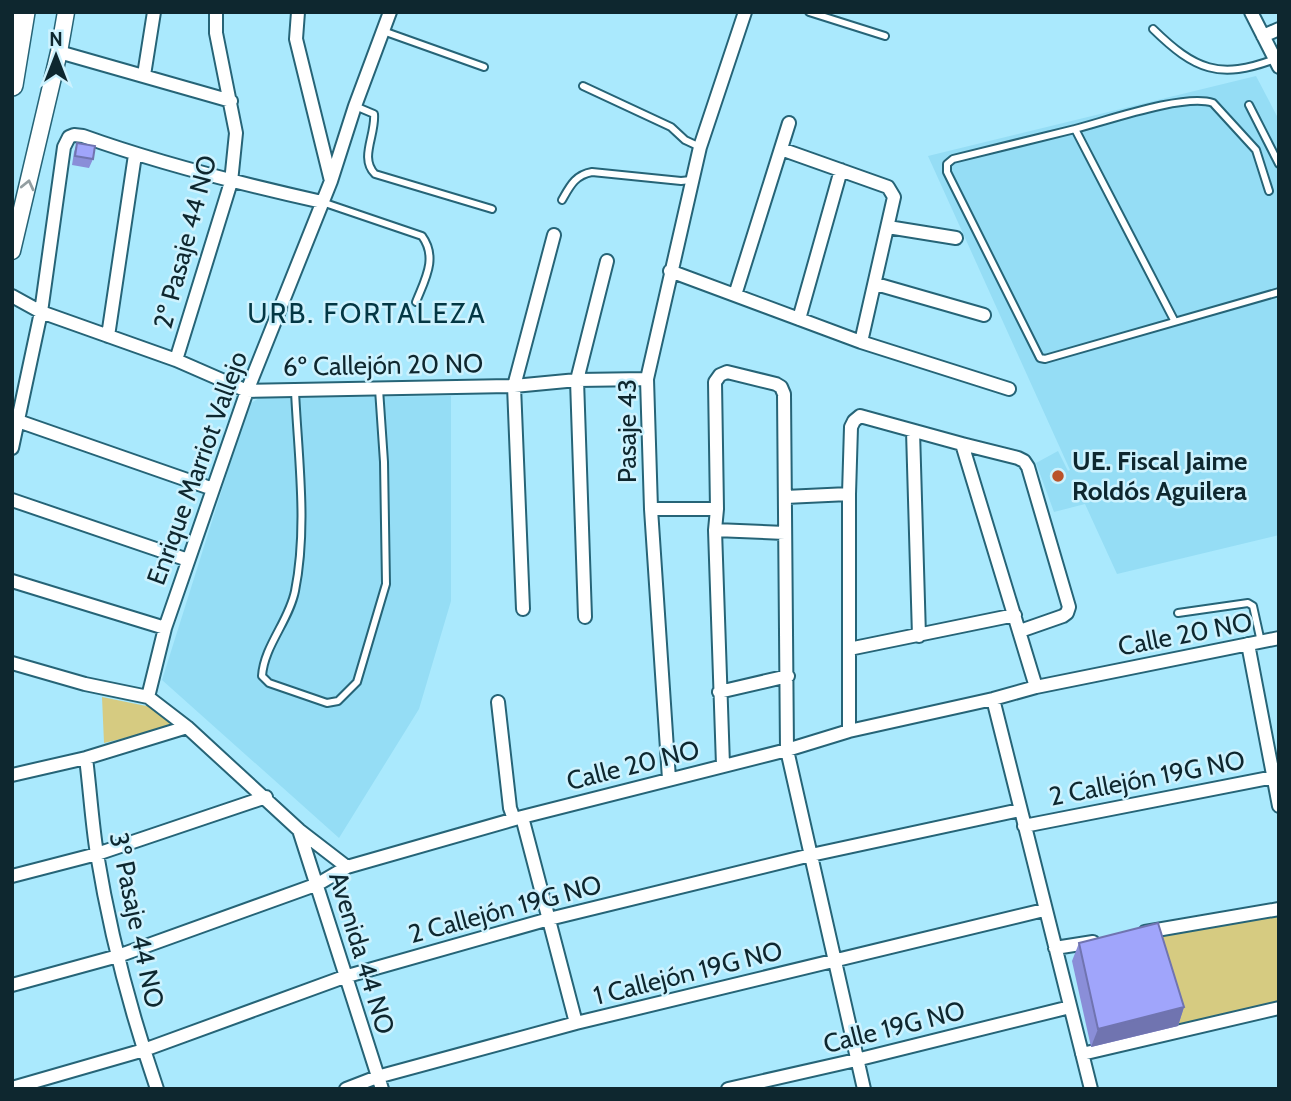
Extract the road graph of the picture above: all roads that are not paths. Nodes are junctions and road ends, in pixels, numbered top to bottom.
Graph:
1 (24, 12) edge
2 (66, 12) edge
3 (155, 12) edge
4 (216, 12) edge
5 (298, 12) edge
6 (390, 12) edge
7 (745, 12) edge
8 (808, 12) edge
9 (1251, 12) edge
10 (1153, 29) dead end
11 (1279, 29) edge
12 (383, 31) junction
13 (885, 36) dead end
14 (1263, 36) junction
15 (59, 52) junction
16 (1277, 63) edge
17 (484, 67) dead end
18 (144, 75) junction
19 (12, 85) edge
20 (583, 86) dead end
21 (231, 101) junction
22 (1249, 105) dead end
23 (355, 106) junction
24 (789, 123) dead end
25 (1075, 129) junction
26 (700, 148) junction
27 (781, 149) junction
28 (135, 155) junction
29 (1279, 164) edge
30 (841, 170) junction
31 (691, 180) junction
32 (331, 181) junction
33 (231, 182) junction
34 (1269, 191) dead end
35 (562, 200) dead end
36 (322, 202) junction
37 (492, 209) dead end
38 (888, 227) junction
39 (554, 235) dead end
40 (956, 238) dead end
41 (12, 251) edge
42 (607, 261) dead end
43 (670, 271) junction
44 (876, 284) junction
45 (1279, 292) edge
46 (735, 295) junction
47 (12, 296) edge
48 (416, 302) dead end
49 (41, 312) junction
50 (984, 315) dead end
51 (799, 319) junction
52 (1174, 320) junction
53 (108, 336) junction
54 (861, 342) junction
55 (176, 360) junction
56 (647, 379) junction
57 (577, 380) junction
58 (514, 386) junction
59 (378, 387) junction
60 (295, 389) junction
61 (1009, 389) dead end
62 (247, 390) junction
63 (18, 421) junction
64 (914, 431) junction
65 (962, 444) junction
66 (12, 448) edge
67 (213, 489) junction
68 (849, 494) junction
69 (785, 497) junction
70 (12, 500) edge
71 (651, 509) junction
72 (716, 509) junction
73 (715, 530) junction
74 (785, 533) junction
75 (188, 560) junction
76 (12, 581) edge
77 (523, 609) dead end
78 (1178, 613) dead end
79 (1015, 615) junction
80 (585, 617) dead end
81 (164, 628) junction
82 (1020, 631) junction
83 (919, 636) junction
84 (1279, 638) edge
85 (1254, 643) junction
86 (849, 649) junction
87 (12, 663) edge
88 (788, 676) junction
89 (1036, 687) junction
90 (719, 692) junction
91 (148, 697) junction
92 (993, 699) junction
93 (498, 702) dead end
94 (187, 727) junction
95 (849, 731) junction
96 (788, 750) junction
97 (86, 758) junction
98 (723, 765) junction
99 (12, 775) edge
100 (1275, 776) edge
101 (669, 779) junction
102 (266, 797) junction
103 (1279, 806) edge
104 (1020, 810) junction
105 (518, 818) junction
106 (1024, 825) junction
107 (299, 830) junction
108 (97, 853) junction
109 (811, 855) junction
110 (347, 867) junction
111 (12, 876) edge
112 (318, 884) junction
113 (1279, 909) edge
114 (1044, 910) junction
115 (549, 919) junction
116 (1134, 934) edge
117 (1108, 939) edge
118 (1055, 948) junction
119 (118, 956) junction
120 (834, 961) junction
121 (344, 977) junction
122 (12, 985) edge
123 (1070, 1007) junction
124 (1279, 1008) edge
125 (576, 1023) junction
126 (144, 1050) junction
127 (1082, 1055) junction
128 (856, 1060) junction
129 (379, 1083) edge
130 (12, 1088) edge
131 (157, 1089) edge
132 (346, 1089) edge
133 (728, 1089) edge
134 (864, 1089) edge
135 (1091, 1089) edge

1 - 19 highway
2 - 15 main road
3 - 18 street
4 - 21 street, 2º Pasaje 44 NO
5 - 32 street
6 - 12 street, Enrique Marriot Vallejo
7 - 26 street, Pasaje 43
8 - 13 lane
9 - 14 street
10 - 16 lane
11 - 14 street
12 - 17 lane
12 - 23 street, Enrique Marriot Vallejo
14 - 16 street
15 - 18 street
41 -> 15 main road
18 - 21 street
20 - 26 lane
21 - 33 street, 2º Pasaje 44 NO
22 - 29 lane
23 - 32 street, Enrique Marriot Vallejo
23 - 37 lane
24 - 27 street
25 - 34 lane
25 - 52 lane
25 - 52 lane
26 - 31 street, Pasaje 43
27 - 30 street
27 - 46 street
28 - 33 street
28 - 49 street
28 - 53 street
30 - 38 street
30 - 51 street
31 - 35 lane
31 - 43 street, Pasaje 43
32 - 36 street, Enrique Marriot Vallejo
33 - 36 street
33 - 55 street, 2º Pasaje 44 NO
36 - 48 lane
36 - 62 street, Enrique Marriot Vallejo
38 - 40 street
38 - 44 street
39 - 58 street
42 - 57 street
43 - 46 street
43 - 56 street, Pasaje 43
44 - 50 street
44 - 54 street
45 - 52 lane
46 - 51 street
47 - 49 street, 6º Callejón 20 NO
49 - 53 street, 6º Callejón 20 NO
49 - 63 street
51 - 54 street
53 - 55 street, 6º Callejón 20 NO
54 - 61 street
55 - 62 street, 6º Callejón 20 NO
56 - 57 street, 6º Callejón 20 NO
56 - 71 street, Pasaje 43
57 - 58 street, 6º Callejón 20 NO
57 - 80 street
58 - 59 street, 6º Callejón 20 NO
58 - 77 street
59 - 60 street, 6º Callejón 20 NO
59 - 60 lane
60 - 62 street, 6º Callejón 20 NO
62 - 67 street, Enrique Marriot Vallejo
63 - 66 street
63 - 67 street
64 - 65 street
64 - 68 street
64 - 83 street
65 - 79 street
65 - 82 street
67 - 75 street, Enrique Marriot Vallejo
68 - 69 street
68 - 86 street
69 - 72 street
69 - 74 street
70 - 75 street
71 - 72 street
71 - 101 street, Pasaje 43
72 - 73 street
73 - 74 street
73 - 90 street
74 - 88 street
75 - 81 street, Enrique Marriot Vallejo
76 - 81 street
78 - 85 lane
79 - 82 street
79 - 83 street
81 - 91 street, Enrique Marriot Vallejo
82 - 89 street
83 - 86 street
84 - 85 street, Calle 20 NO
85 - 89 street, Calle 20 NO
85 - 100 street
86 - 95 street
87 - 91 street
88 - 90 street
88 - 96 street
89 - 92 street, Calle 20 NO
90 - 98 street
91 - 94 street
92 - 95 street, Calle 20 NO
92 - 104 street
93 - 105 street
94 - 97 street
94 - 102 street
95 - 96 street, Calle 20 NO
96 - 98 street, Calle 20 NO
96 - 109 street
97 - 99 street
97 - 108 street, 3º Pasaje 44 NO
98 - 101 street, Calle 20 NO
100 - 103 street
100 - 106 street, 2 Callejón 19G NO
101 - 105 street, Calle 20 NO
102 - 107 street
102 - 108 street
104 - 106 street
104 - 109 street, 2 Callejón 19G NO
105 - 110 street, Calle 20 NO
105 - 115 street
106 - 114 street
107 - 110 street
107 - 112 street, Avenida 44 NO
108 - 111 street
108 - 119 street, 3º Pasaje 44 NO
109 - 115 street, 2 Callejón 19G NO
109 - 120 street
110 - 112 street, Calle 20 NO
112 - 119 street, Calle 20 NO
112 - 121 street, Avenida 44 NO
113 - 116 street
114 - 118 street
114 - 120 street, 1 Callejón 19G NO
115 - 121 street, 2 Callejón 19G NO
115 - 125 street
117 - 118 street
118 - 123 street
119 - 122 street, Calle 20 NO
119 - 126 street, 3º Pasaje 44 NO
120 - 125 street, 1 Callejón 19G NO
120 - 128 street
121 - 126 street, 2 Callejón 19G NO
121 - 129 street, Avenida 44 NO
123 - 127 street
123 - 128 street, Calle 19G NO
124 - 127 street
125 - 129 street, 1 Callejón 19G NO
126 - 130 street, 2 Callejón 19G NO
126 - 131 street, 3º Pasaje 44 NO
127 - 135 street
128 - 133 street, Calle 19G NO
128 - 134 street
129 - 132 street, 1 Callejón 19G NO

